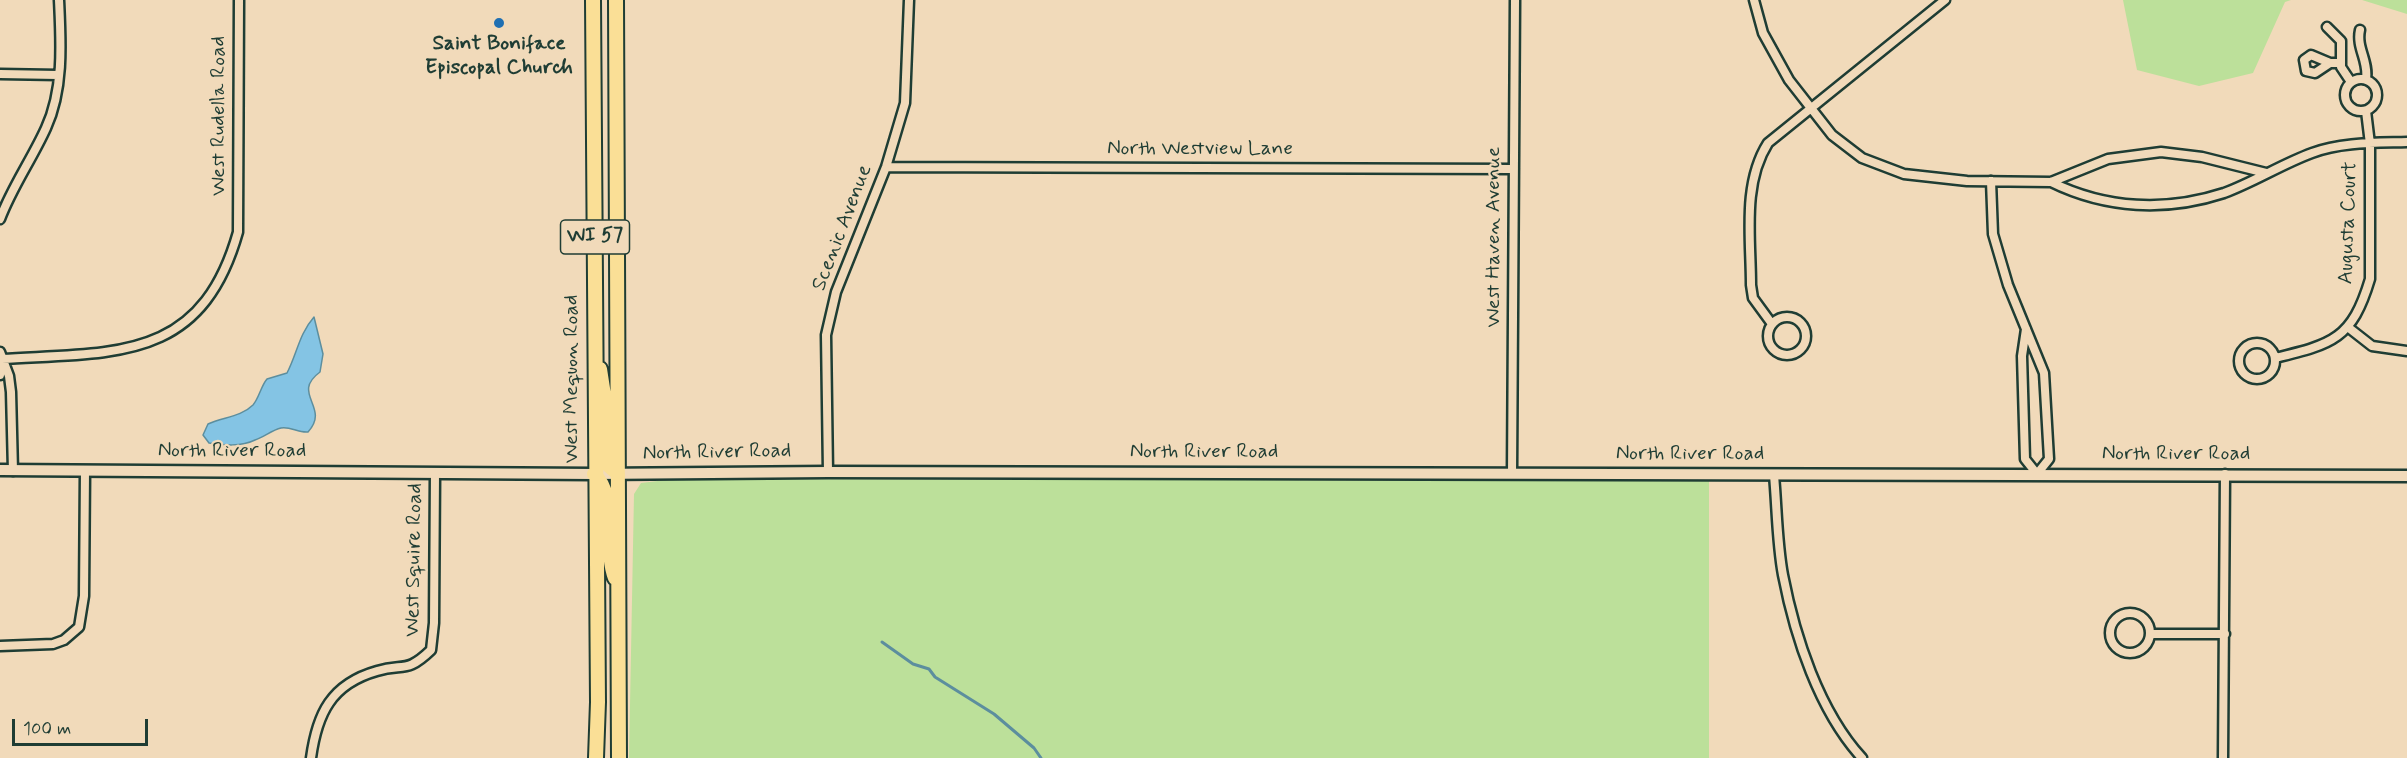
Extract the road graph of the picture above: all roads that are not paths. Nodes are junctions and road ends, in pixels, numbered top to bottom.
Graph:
1 (58, 0) edge
2 (239, 0) edge
3 (593, 0) edge
4 (616, 0) edge
5 (909, 0) edge
6 (1515, 0) edge
7 (1754, 0) edge
8 (1945, 0) edge
9 (2327, 27) dead end
10 (2360, 30) dead end
11 (2330, 63) dead end
12 (2341, 63) junction
13 (0, 74) edge
14 (58, 75) junction
15 (2366, 79) junction
16 (2351, 82) junction
17 (1810, 109) junction
18 (2366, 111) junction
19 (2407, 142) edge
20 (2370, 144) junction
21 (886, 167) junction
22 (1514, 169) junction
23 (2266, 173) junction
24 (1991, 181) junction
25 (2051, 182) junction
26 (0, 219) edge
27 (1772, 324) junction
28 (2349, 328) junction
29 (2026, 329) junction
30 (594, 347) junction
31 (2407, 351) edge
32 (1, 356) edge
33 (2275, 358) junction
34 (0, 375) edge
35 (0, 470) edge
36 (13, 471) junction
37 (85, 471) junction
38 (828, 472) junction
39 (435, 473) junction
40 (594, 474) junction
41 (618, 474) junction
42 (1512, 474) junction
43 (2037, 474) junction
44 (2225, 474) junction
45 (1774, 475) junction
46 (2407, 476) edge
47 (620, 591) junction
48 (2150, 634) junction
49 (2224, 634) junction
50 (0, 646) edge
51 (310, 758) edge
52 (596, 758) edge
53 (619, 758) edge
54 (1862, 758) edge
55 (2223, 758) edge

1 - 14 street
2 - 32 street, West Rudella Road
3 - 30 main road, West Mequon Road / WI 57
4 - 41 main road, WI 57
5 - 21 street, Scenic Avenue
6 - 22 street, West Haven Avenue
7 - 17 street
8 - 17 street
9 - 12 street
10 - 15 street
11 - 12 street
12 - 16 street
13 - 14 street
14 - 26 street
15 - 16 street
15 - 18 street
16 - 18 street
17 - 24 street
17 - 27 street
18 - 20 street, Augusta Court
19 - 20 street
20 - 23 street
20 - 28 street, Augusta Court
21 - 22 street, North Westview Lane
21 - 38 street, Scenic Avenue
22 - 42 street, West Haven Avenue
23 - 25 street
23 - 25 street
24 - 25 street
24 - 29 street
27 - 27 street
28 - 31 street
28 - 33 street
29 - 43 street
29 - 43 street
30 - 40 main road, West Mequon Road / WI 57
30 - 41 main road
32 - 34 street
32 - 36 street
33 - 33 street
35 - 36 street, North River Road
36 - 37 street, North River Road
37 - 39 street, North River Road
37 - 50 street
38 - 41 street, North River Road
38 - 42 street, North River Road
39 - 40 street, North River Road
39 - 51 street, West Squire Road
40 - 41 street, North River Road
40 - 47 main road
40 - 52 main road, West Mequon Road / WI 57
41 - 47 main road, WI 57
42 - 45 street, North River Road
43 - 44 street, North River Road
43 - 45 street, North River Road
44 - 46 street, North River Road
44 - 49 street
45 - 54 street
47 - 53 main road, WI 57
48 - 48 street
48 - 49 street
49 - 55 street

